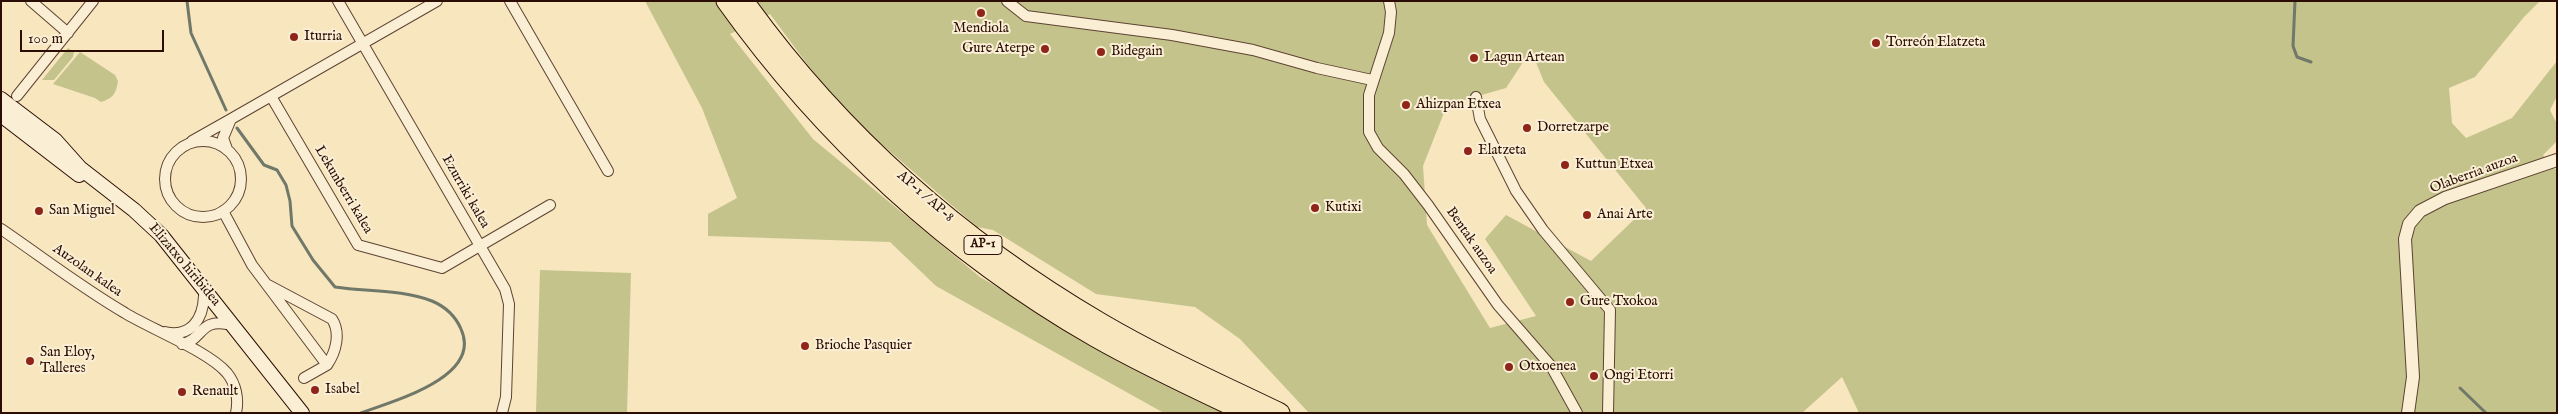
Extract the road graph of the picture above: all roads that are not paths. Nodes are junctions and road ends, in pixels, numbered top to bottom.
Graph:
1 (31, 1) edge
2 (93, 1) edge
3 (338, 1) edge
4 (437, 1) edge
5 (510, 1) edge
6 (726, 1) edge
7 (744, 1) edge
8 (1007, 1) edge
9 (1389, 1) edge
10 (68, 32) junction
11 (363, 44) junction
12 (1372, 80) junction
13 (17, 96) dead end
14 (1476, 97) dead end
15 (272, 98) junction
16 (1, 99) edge
17 (1, 115) edge
18 (231, 119) junction
19 (192, 141) junction
20 (227, 150) junction
21 (2557, 160) edge
22 (608, 171) dead end
23 (550, 205) dead end
24 (223, 211) junction
25 (1, 228) edge
26 (480, 246) junction
27 (268, 285) junction
28 (204, 296) junction
29 (226, 324) junction
30 (159, 330) junction
31 (187, 331) junction
32 (197, 335) junction
33 (182, 344) junction
34 (204, 356) junction
35 (327, 365) junction
36 (304, 378) dead end
37 (236, 413) edge
38 (295, 413) edge
39 (302, 413) edge
40 (502, 413) edge
41 (1247, 413) edge
42 (1280, 413) edge
43 (1577, 413) edge
44 (1608, 413) edge
45 (2408, 413) edge

1 - 10 street
2 - 10 street
3 - 11 street, Ezurriki kalea
4 - 11 street
5 - 22 street
6 - 41 highway, AP-1 / AP-8 / AP-1
7 - 42 highway, AP-1 / AP-8 / AP-1
8 - 12 street
9 - 12 street, Bentak auzoa
10 - 13 street
11 - 15 street
11 - 26 street, Ezurriki kalea
12 - 43 street, Bentak auzoa
14 - 44 street
15 - 18 street
15 - 26 street, Lekunberri kalea
16 - 39 main road, Elizatxo hiribidea
17 - 28 main road, Elizatxo hiribidea
18 - 19 street
18 - 20 street
19 - 20 street
19 - 24 street
20 - 24 street
21 - 45 street, Olaberria auzoa
23 - 26 street, Lekunberri kalea
24 - 27 street
25 - 30 street, Auzolan kalea
26 - 40 street, Ezurriki kalea
27 - 35 street
27 - 35 street
28 - 29 main road, Elizatxo hiribidea
28 - 31 street
29 - 32 street
29 - 38 main road, Elizatxo hiribidea
30 - 31 street, Auzolan kalea
30 - 33 street, Auzolan kalea
31 - 33 street
32 - 33 street
32 - 34 street
33 - 34 street, Auzolan kalea
34 - 37 street, Auzolan kalea
35 - 36 street

